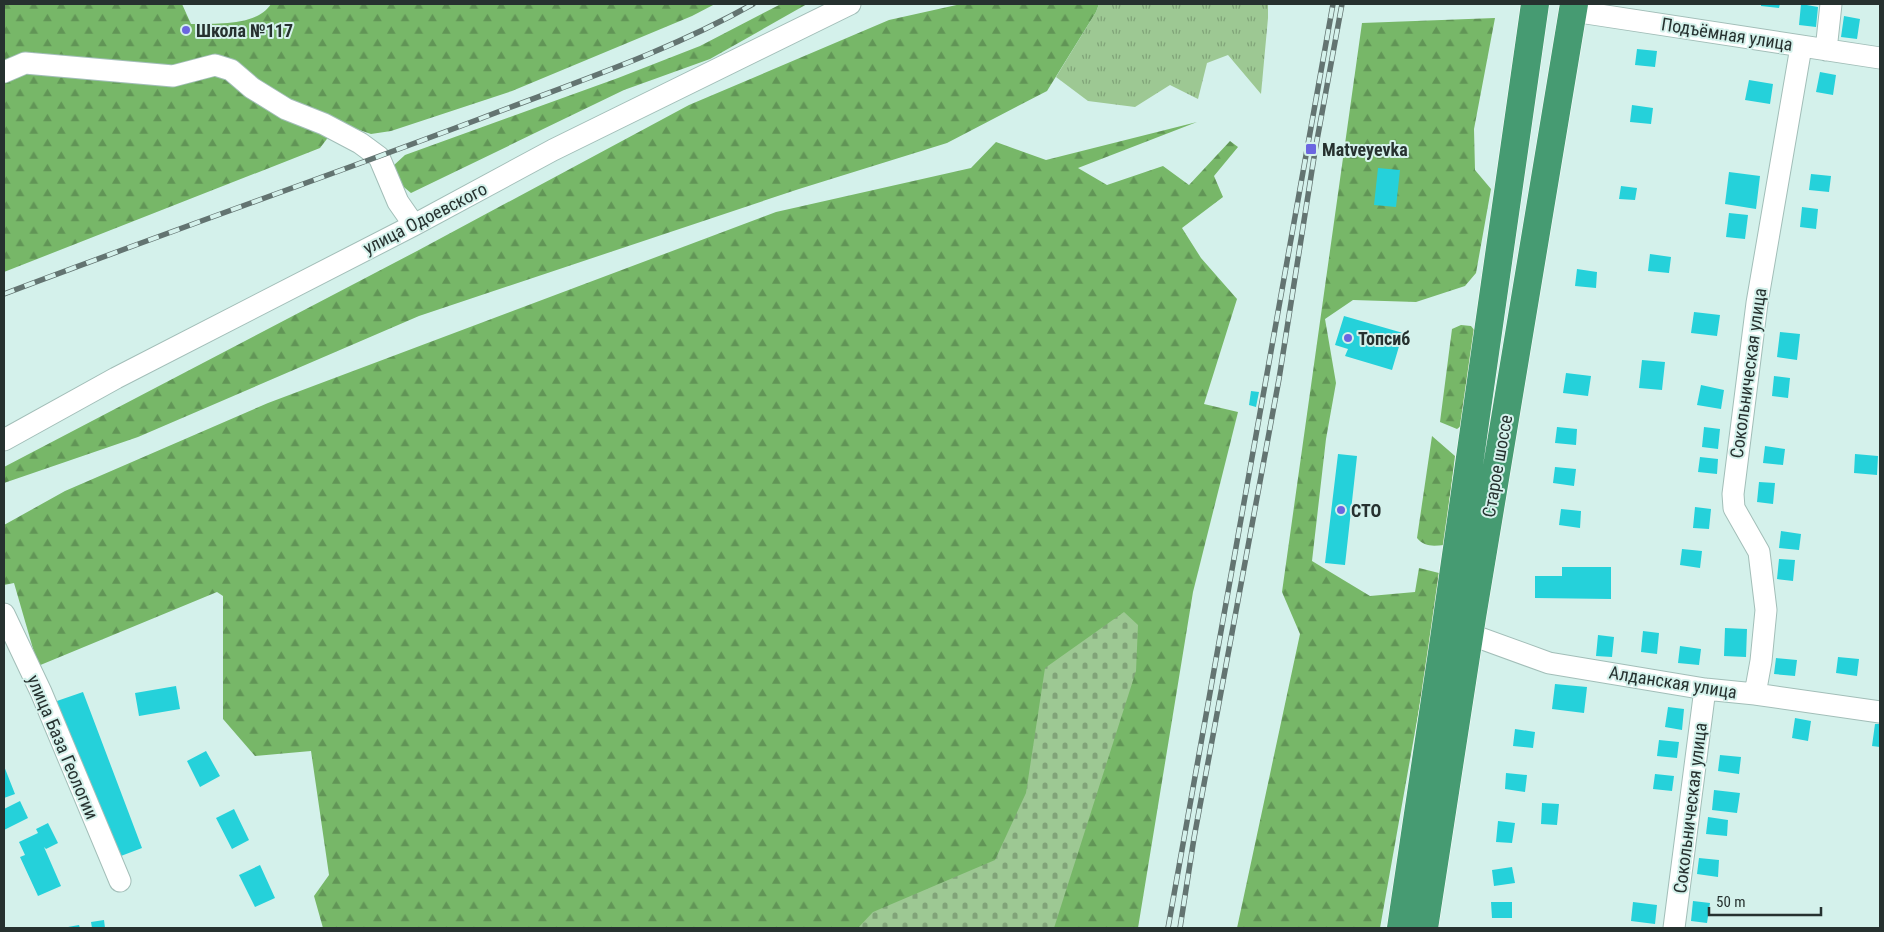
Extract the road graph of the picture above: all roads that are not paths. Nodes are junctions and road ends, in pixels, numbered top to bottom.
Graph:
1 (850, 4) edge
2 (1535, 4) edge
3 (1831, 4) edge
4 (1573, 7) edge
5 (1801, 46) junction
6 (1826, 50) junction
7 (1880, 58) edge
8 (4, 72) edge
9 (414, 225) junction
10 (4, 440) edge
11 (4, 614) edge
12 (1469, 634) junction
13 (1705, 688) junction
14 (1755, 694) junction
15 (1880, 712) edge
16 (120, 881) dead end
17 (1401, 928) edge
18 (1424, 928) edge
19 (1674, 928) edge

1 - 9 street, улица Одоевского
2 - 17 highway, Старое шоссе
3 - 6 street
4 - 5 street, Подъёмная улица
4 - 12 highway, Старое шоссе
5 - 6 street, Подъёмная улица
5 - 14 street, Сокольническая улица
6 - 7 street, Подъёмная улица
8 - 9 street
9 - 10 street, улица Одоевского
11 - 16 street, улица База Геологии
12 - 13 street, Алданская улица
12 - 18 highway, Старое шоссе
13 - 14 street, Алданская улица
13 - 19 street, Сокольническая улица
14 - 15 street, Алданская улица

